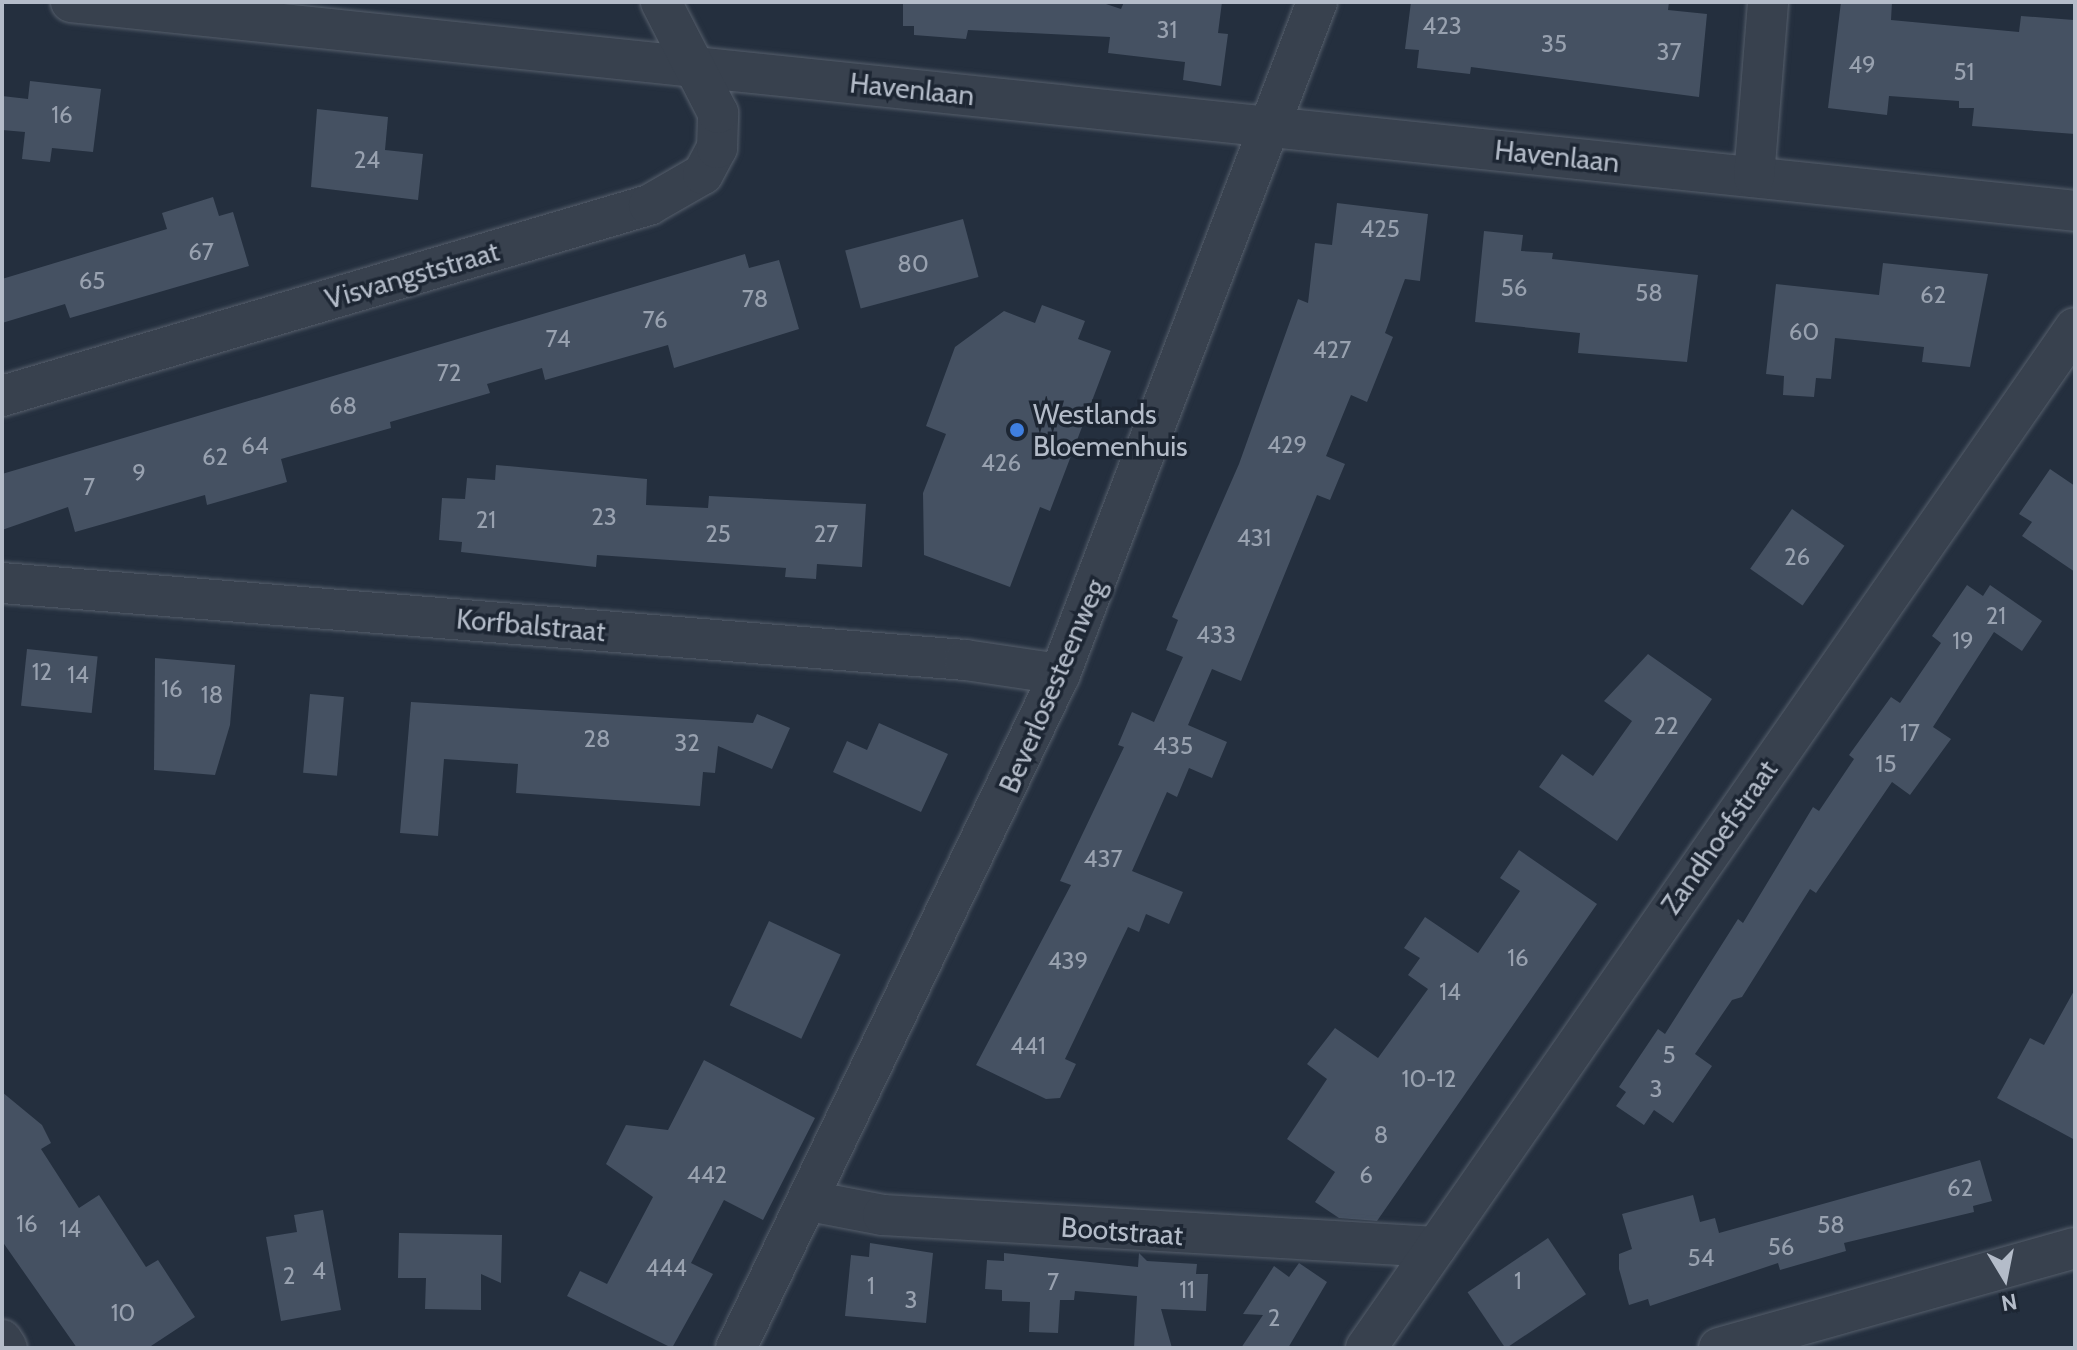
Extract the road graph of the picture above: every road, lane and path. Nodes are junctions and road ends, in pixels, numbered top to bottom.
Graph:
1 (71, 2) edge
2 (661, 2) edge
3 (1317, 2) edge
4 (1768, 2) edge
5 (692, 66) junction
6 (1272, 124) junction
7 (1754, 177) junction
8 (2075, 211) edge
9 (2075, 328) edge
10 (2, 396) edge
11 (2, 583) edge
12 (1060, 674) junction
13 (810, 1201) junction
14 (1436, 1247) junction
15 (2075, 1248) edge
16 (2, 1340) edge
17 (7, 1348) edge
18 (736, 1348) edge
19 (1366, 1348) edge
20 (1719, 1348) edge

1 - 5 street, Havenlaan
2 - 5 street, Visvangststraat
3 - 6 street, Beverlosesteenweg
4 - 7 street
5 - 6 street, Havenlaan
5 - 10 street, Visvangststraat
6 - 7 street, Havenlaan
6 - 12 street, Beverlosesteenweg
7 - 8 street, Havenlaan
9 - 14 street, Zandhoefstraat
11 - 12 street, Korfbalstraat
12 - 13 street, Beverlosesteenweg
13 - 14 street, Bootstraat
13 - 18 street, Beverlosesteenweg
14 - 19 street, Zandhoefstraat
15 - 20 street
16 - 17 street

